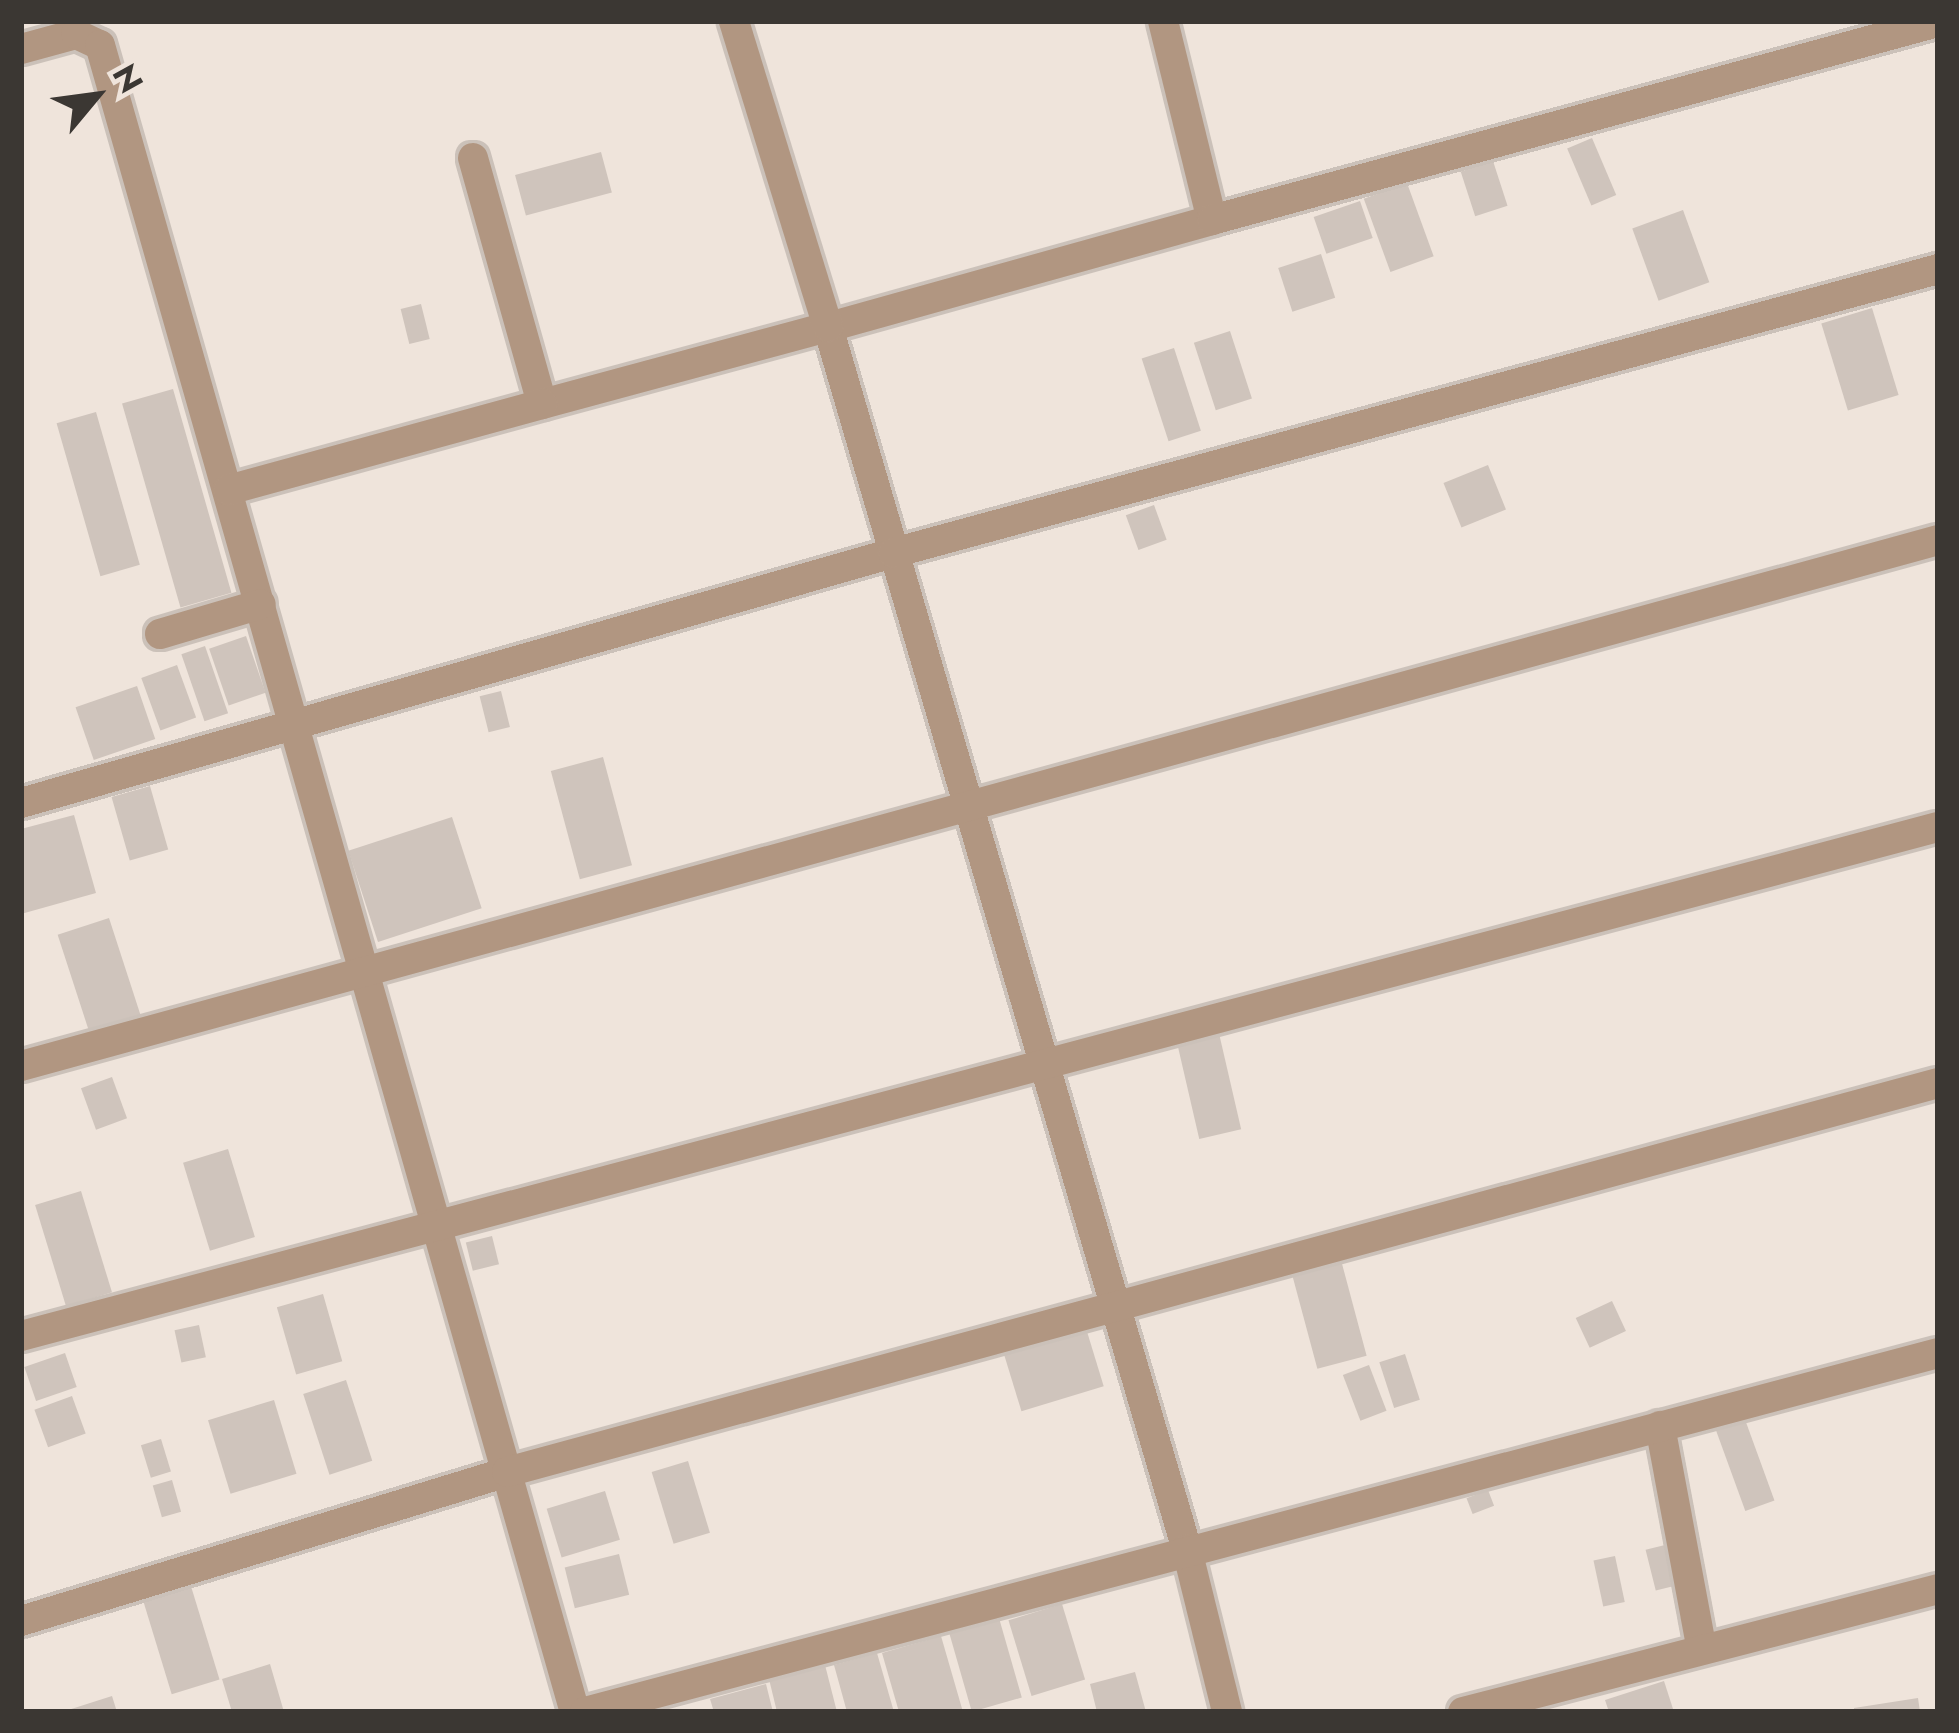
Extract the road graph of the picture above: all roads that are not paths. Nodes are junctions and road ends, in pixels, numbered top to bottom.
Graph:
1 (734, 21) edge
2 (1163, 21) edge
3 (1938, 22) edge
4 (21, 49) edge
5 (473, 158) dead end
6 (1212, 220) junction
7 (1938, 269) edge
8 (828, 327) junction
9 (542, 404) junction
10 (228, 490) junction
11 (1938, 540) edge
12 (892, 553) junction
13 (261, 604) junction
14 (160, 634) dead end
15 (295, 727) junction
16 (968, 800) junction
17 (21, 802) edge
18 (1938, 827) edge
19 (362, 968) junction
20 (21, 1066) edge
21 (1040, 1066) junction
22 (1938, 1083) edge
23 (436, 1228) junction
24 (1110, 1306) junction
25 (21, 1336) edge
26 (1938, 1353) edge
27 (1660, 1426) junction
28 (507, 1472) junction
29 (1187, 1550) junction
30 (1938, 1589) edge
31 (21, 1622) edge
32 (1701, 1646) junction
33 (575, 1712) edge
34 (585, 1712) edge
35 (1227, 1712) edge
36 (1463, 1712) edge

1 - 8 street
2 - 6 street
3 - 6 street
4 - 10 street
5 - 9 street
6 - 8 street
7 - 12 street
8 - 9 street
8 - 12 street
9 - 10 street
10 - 13 street
11 - 16 street
12 - 15 street
12 - 16 street
13 - 14 street
13 - 15 street
15 - 17 street
15 - 19 street
16 - 19 street
16 - 21 street
18 - 21 street
19 - 20 street
19 - 23 street
21 - 23 street
21 - 24 street
22 - 24 street
23 - 25 street
23 - 28 street
24 - 28 street
24 - 29 street
26 - 27 street
27 - 29 street
27 - 32 street
28 - 31 street
28 - 33 street
29 - 34 street
29 - 35 street
30 - 32 street
32 - 36 street

